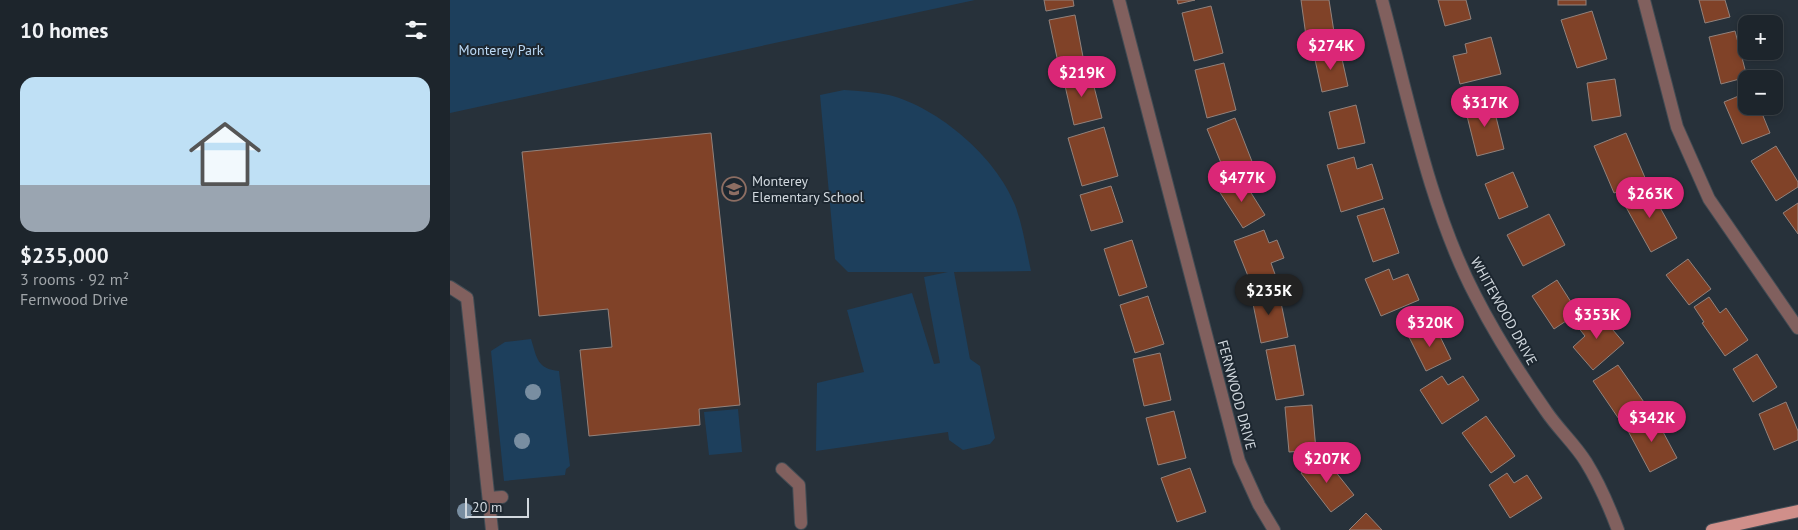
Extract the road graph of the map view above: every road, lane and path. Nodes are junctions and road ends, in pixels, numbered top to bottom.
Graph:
1 (1119, 0) edge
2 (1382, 0) edge
3 (1644, 0) edge
4 (450, 287) edge
5 (1798, 328) edge
6 (782, 468) dead end
7 (502, 497) dead end
8 (488, 498) junction
9 (1798, 511) edge
10 (801, 523) dead end
11 (492, 530) edge
12 (1274, 530) edge
13 (1618, 530) edge
14 (1712, 530) edge

1 - 12 street, FERNWOOD DRIVE
2 - 13 street, WHITEWOOD DRIVE
3 - 5 street
4 - 8 street
6 - 10 street
7 - 8 street
8 - 11 street
9 - 14 main road

